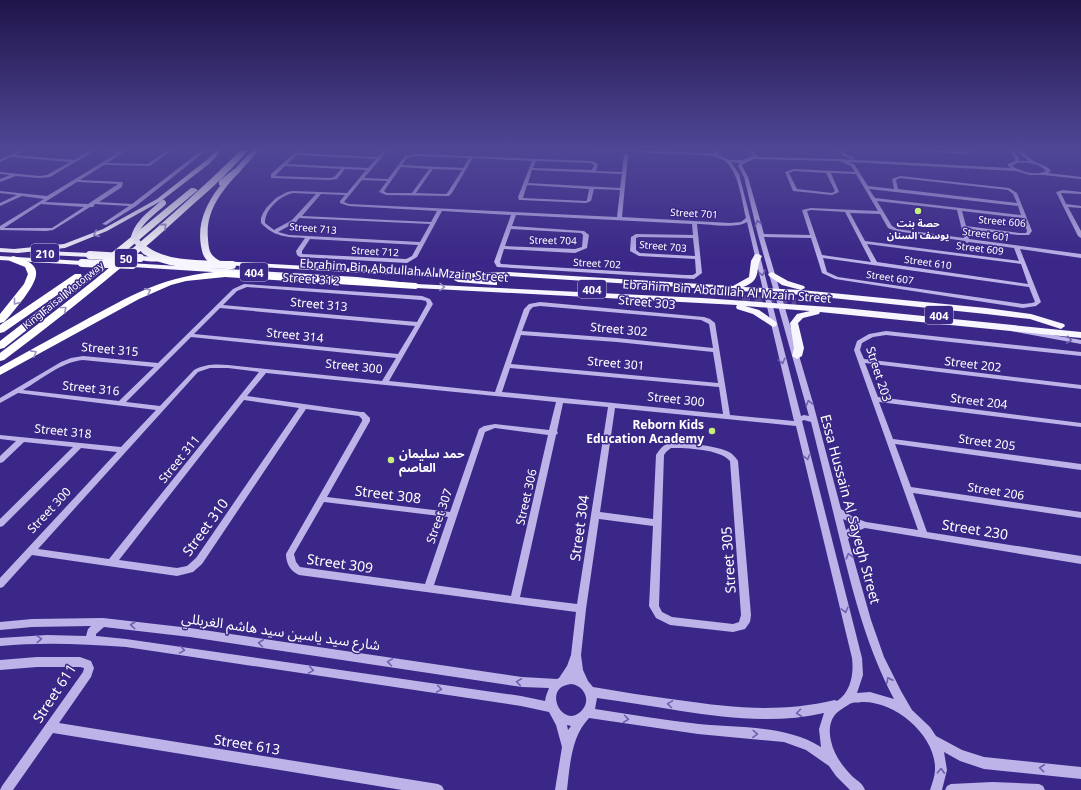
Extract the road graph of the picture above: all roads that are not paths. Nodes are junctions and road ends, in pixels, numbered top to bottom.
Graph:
1 (68, 187) edge
2 (119, 187) edge
3 (157, 187) edge
4 (175, 187) edge
5 (182, 187) edge
6 (197, 187) edge
7 (207, 187) edge
8 (217, 187) edge
9 (224, 187) edge
10 (355, 187) edge
11 (384, 187) edge
12 (419, 187) edge
13 (453, 187) edge
14 (524, 187) edge
15 (592, 187) joint
16 (740, 187) edge
17 (748, 187) edge
18 (795, 187) edge
19 (835, 187) edge
20 (866, 187) joint
21 (895, 187) edge
22 (992, 187) edge
23 (623, 189) joint
24 (896, 190) junction
25 (0, 192) edge
26 (741, 192) junction
27 (320, 193) junction
28 (1081, 193) edge
29 (348, 194) junction
30 (21, 195) junction
31 (413, 195) junction
32 (49, 198) junction
33 (751, 198) junction
34 (874, 199) junction
35 (40, 203) junction
36 (93, 204) junction
37 (134, 204) junction
38 (0, 205) edge
39 (1020, 205) junction
40 (1066, 205) junction
41 (1081, 207) edge
42 (185, 208) junction
43 (959, 209) junction
44 (440, 210) junction
45 (847, 211) junction
46 (514, 213) junction
47 (882, 213) junction
48 (298, 217) junction
49 (1025, 217) junction
50 (619, 219) junction
51 (748, 219) junction
52 (694, 222) junction
53 (432, 223) junction
54 (1075, 223) junction
55 (1081, 223) edge
56 (104, 224) dead end
57 (730, 224) junction
58 (509, 227) junction
59 (963, 227) junction
60 (0, 228) edge
61 (751, 231) junction
62 (274, 232) junction
63 (761, 235) junction
64 (1081, 236) edge
65 (695, 237) junction
66 (813, 237) junction
67 (308, 238) junction
68 (967, 241) junction
69 (864, 242) junction
70 (421, 244) junction
71 (502, 247) junction
72 (1017, 248) junction
73 (0, 250) edge
74 (13, 255) junction
75 (78, 255) junction
76 (90, 255) joint
77 (758, 256) junction
78 (820, 256) junction
79 (1081, 256) edge
80 (0, 258) edge
81 (698, 258) junction
82 (111, 259) junction
83 (66, 262) junction
84 (217, 262) junction
85 (82, 263) joint
86 (1023, 263) junction
87 (875, 264) junction
88 (772, 274) junction
89 (445, 278) junction
90 (376, 280) junction
91 (416, 286) junction
92 (1032, 286) junction
93 (728, 287) junction
94 (765, 290) junction
95 (776, 291) junction
96 (667, 297) junction
97 (742, 297) tunnel mouth
98 (886, 300) junction
99 (769, 305) junction
100 (218, 306) junction
101 (781, 306) junction
102 (844, 311) junction
103 (0, 320) edge
104 (418, 324) junction
105 (773, 324) junction
106 (1061, 326) junction
107 (1003, 328) junction
108 (1081, 328) edge
109 (0, 330) edge
110 (520, 333) junction
111 (1081, 334) edge
112 (189, 335) junction
113 (1081, 342) edge
114 (0, 346) edge
115 (716, 350) junction
116 (1081, 354) edge
117 (400, 356) junction
118 (797, 356) junction
119 (0, 358) edge
120 (862, 362) junction
121 (159, 365) junction
122 (509, 366) junction
123 (264, 371) junction
124 (0, 372) edge
125 (385, 382) junction
126 (722, 385) junction
127 (1081, 387) edge
128 (16, 391) junction
129 (498, 394) junction
130 (243, 398) junction
131 (875, 398) junction
132 (560, 400) junction
133 (0, 401) edge
134 (121, 403) junction
135 (304, 406) junction
136 (612, 406) junction
137 (162, 408) junction
138 (727, 418) junction
139 (814, 421) junction
140 (797, 422) junction
141 (1081, 425) edge
142 (554, 433) junction
143 (0, 437) edge
144 (23, 439) junction
145 (891, 441) junction
146 (80, 445) junction
147 (122, 450) junction
148 (0, 460) edge
149 (1081, 467) edge
150 (908, 489) junction
151 (321, 499) junction
152 (837, 511) junction
153 (453, 515) junction
154 (596, 515) junction
155 (1081, 515) edge
156 (657, 523) junction
157 (0, 524) edge
158 (865, 525) junction
159 (924, 535) junction
160 (844, 538) junction
161 (30, 550) junction
162 (1081, 560) edge
163 (112, 562) junction
164 (0, 584) edge
165 (428, 588) junction
166 (515, 600) junction
167 (582, 609) junction
168 (103, 622) junction
169 (1, 625) edge
170 (90, 639) junction
171 (0, 642) edge
172 (576, 655) junction
173 (0, 665) edge
174 (560, 683) junction
175 (587, 688) junction
176 (841, 702) junction
177 (554, 711) junction
178 (908, 713) junction
179 (585, 715) junction
180 (50, 727) junction
181 (934, 741) junction
182 (567, 745) junction
183 (832, 761) junction
184 (1081, 773) edge
185 (851, 786) edge
186 (6, 790) edge
187 (438, 790) edge
188 (561, 790) edge
189 (859, 790) edge
190 (936, 790) edge
191 (951, 790) edge
192 (1039, 790) edge

1 - 32 street
2 - 36 street
3 - 37 street
4 -> 74 main road
5 - 89 main road, Ebrahim Bin Abdullah Al Mzain Street / 404, bridge
6 - 82 highway, King Faisal Motorway / 50
7 - 42 highway, King Faisal Motorway / 50
8 - 42 highway
9 - 84 main road
10 - 29 street
11 - 31 street
12 - 31 street
13 - 31 street
14 - 15 street
15 - 23 street
16 - 26 street
17 - 33 street, Essa Hussain Al Sayegh Street
18 - 19 street
20 - 24 street
20 - 34 street, Street 601
21 - 24 street, Street 606
22 - 39 street, Street 606
23 - 50 street
24 - 39 street
25 - 30 street
26 - 33 street
26 - 51 street
27 - 29 street, Street 713
27 - 48 street
27 - 62 street, Street 713
28 - 40 street
29 - 44 street, Street 701
30 - 32 street
30 - 38 street
32 - 35 street
63 -> 33 street, Essa Hussain Al Sayegh Street
34 - 43 street
34 - 47 street, Street 601
35 - 36 street
35 - 60 street
36 - 37 street
36 - 60 street
37 - 56 street
39 - 49 street, Street 606
40 - 41 street
40 - 54 street
119 -> 42 highway, King Faisal Motorway / 50
43 - 49 street
43 - 59 street
44 - 46 street, Street 701
44 - 53 street, Street 712
45 - 47 street, Street 607
45 - 66 street, Street 607
45 - 69 street
46 - 50 street, Street 701
46 - 58 street, Street 702
47 - 68 street, Street 601
48 - 53 street
48 - 62 street
49 - 59 street, Street 606
50 - 52 street, Street 701
51 - 57 street, Street 701
51 - 61 street
52 - 57 street, Street 701
52 - 65 street, Street 702
53 - 70 street, Street 712
54 - 55 street
54 - 64 street
57 - 61 street, Street 701
58 - 71 street, Street 702
58 - 71 street, Street 704
59 - 68 street
61 - 77 street
62 - 67 street, Street 713
63 - 66 street
63 - 88 street, Essa Hussain Al Sayegh Street
65 - 81 street, Street 702
65 - 81 street, Street 703
66 - 78 street, Street 607
67 - 70 street, Street 713
67 - 70 street, Street 712
68 - 72 street, Street 601
69 - 86 street, Street 609
69 - 87 street
71 - 81 street, Street 702
72 - 79 street, Street 601
72 - 86 street, Street 607
73 - 74 main road, 210
74 - 75 main road, 210
74 - 80 main road, 210
74 - 83 main road, 210
74 -> 103 highway
75 - 76 main road, 210
75 - 83 main road
76 - 84 main road, Ebrahim Bin Abdullah Al Mzain Street / 404, bridge
77 - 93 main road
77 -> 94 street
78 - 87 street, Street 610
78 - 92 street, Street 607
82 - 109 highway
82 - 114 highway, King Faisal Motorway / 50
83 - 85 main road, 210
84 - 89 main road, Ebrahim Bin Abdullah Al Mzain Street / 404
85 - 90 main road, Ebrahim Bin Abdullah Al Mzain Street / 404, bridge
86 - 92 street, Street 607
87 - 92 street, Street 610
88 - 95 street, Essa Hussain Al Sayegh Street
88 - 98 main road
89 - 90 main road
89 - 93 main road, Ebrahim Bin Abdullah Al Mzain Street
89 - 97 main road, Ebrahim Bin Abdullah Al Mzain Street / 404
90 - 91 main road, Ebrahim Bin Abdullah Al Mzain Street / 404
91 -> 96 main road, Ebrahim Bin Abdullah Al Mzain Street / 404
124 -> 91 highway
93 - 94 main road, Ebrahim Bin Abdullah Al Mzain Street
94 - 95 main road, Ebrahim Bin Abdullah Al Mzain Street
94 - 99 street
95 - 98 main road, Ebrahim Bin Abdullah Al Mzain Street
95 - 101 street, Essa Hussain Al Sayegh Street
96 - 99 main road, Ebrahim Bin Abdullah Al Mzain Street / 404
96 - 105 main road
98 - 106 main road, Ebrahim Bin Abdullah Al Mzain Street
99 - 101 main road, Ebrahim Bin Abdullah Al Mzain Street / 404
99 - 105 street
100 - 104 street, Street 313
100 - 104 street, Street 312
100 - 112 street, Street 312
101 - 102 main road, Ebrahim Bin Abdullah Al Mzain Street / 404
101 - 118 street, Essa Hussain Al Sayegh Street
102 - 107 main road, Ebrahim Bin Abdullah Al Mzain Street / 404
102 - 118 main road
104 - 117 street, Street 312
105 -> 140 street
106 - 108 main road
106 - 111 main road, Ebrahim Bin Abdullah Al Mzain Street / 404
107 - 111 main road, Ebrahim Bin Abdullah Al Mzain Street / 404
107 -> 113 street
110 - 115 street, Street 302
110 - 115 street, Street 303
110 - 122 street, Street 303
112 - 117 street, Street 314
112 - 121 street, Street 312
115 - 126 street, Street 303
116 - 120 street, Street 203
117 - 125 street, Street 312
139 -> 118 street, Essa Hussain Al Sayegh Street
120 - 127 street, Street 202
120 - 131 street, Street 203
121 - 128 street, Street 315
121 - 134 street, Street 312
122 - 126 street, Street 301
122 - 129 street, Street 303
123 - 125 street, Street 300
123 - 130 street, Street 311
123 - 137 street, Street 300
125 - 129 street, Street 300
126 - 138 street, Street 303
128 - 133 street, Street 315
128 - 134 street, Street 316
129 - 132 street, Street 300
130 - 135 street, Street 309
130 - 163 street, Street 311
131 - 141 street, Street 204
131 - 145 street, Street 203
132 - 136 street, Street 300
132 - 142 street, Street 306
134 - 137 street, Street 316
135 - 151 street, Street 309
135 - 163 street, Street 310
136 - 138 street, Street 300
136 - 154 street, Street 304
137 - 147 street, Street 300
138 - 140 street, Street 300
139 - 140 street, Street 300
139 - 152 street, Essa Hussain Al Sayegh Street
140 -> 176 street
142 - 153 street, Street 307
142 - 166 street, Street 306
143 - 144 street, Street 318
144 - 146 street, Street 318
144 - 148 street
145 - 149 street, Street 205
145 - 150 street, Street 203
146 - 147 street, Street 318
146 - 157 street
147 - 161 street, Street 300
150 - 155 street, Street 206
150 - 159 street, Street 203
151 - 153 street, Street 308
151 - 165 street, Street 309
152 - 158 street, Street 230
152 - 160 street, Essa Hussain Al Sayegh Street
153 - 165 street, Street 307
154 - 156 street
154 - 167 street, Street 304
156 - 156 street, Street 305
158 - 159 street, Street 230
158 - 160 street
159 - 162 street, Street 230
178 -> 160 street, Essa Hussain Al Sayegh Street
161 - 163 street, Street 310
161 - 164 street, Street 300
165 - 166 street, Street 309
166 - 167 street, Street 309
167 - 172 street, Street 304
168 - 169 street, شارع سيد ياسين سيد هاشم الغربللي
168 - 170 street
174 -> 168 street, شارع سيد ياسين سيد هاشم الغربللي
171 -> 170 street
170 -> 177 street
172 - 174 street, Street 304
172 - 175 street, Street 304
173 - 180 street, Street 611
174 - 175 street
174 - 177 street
176 -> 175 street
175 - 179 street
176 - 178 street
176 - 183 street
177 - 179 street
177 - 182 street
178 - 181 street
179 - 182 street
179 -> 183 street
180 - 186 street, Street 611
180 - 187 street, Street 613
184 -> 181 street
190 -> 181 street
182 - 188 street
183 - 185 street
185 - 189 street
191 - 192 street

